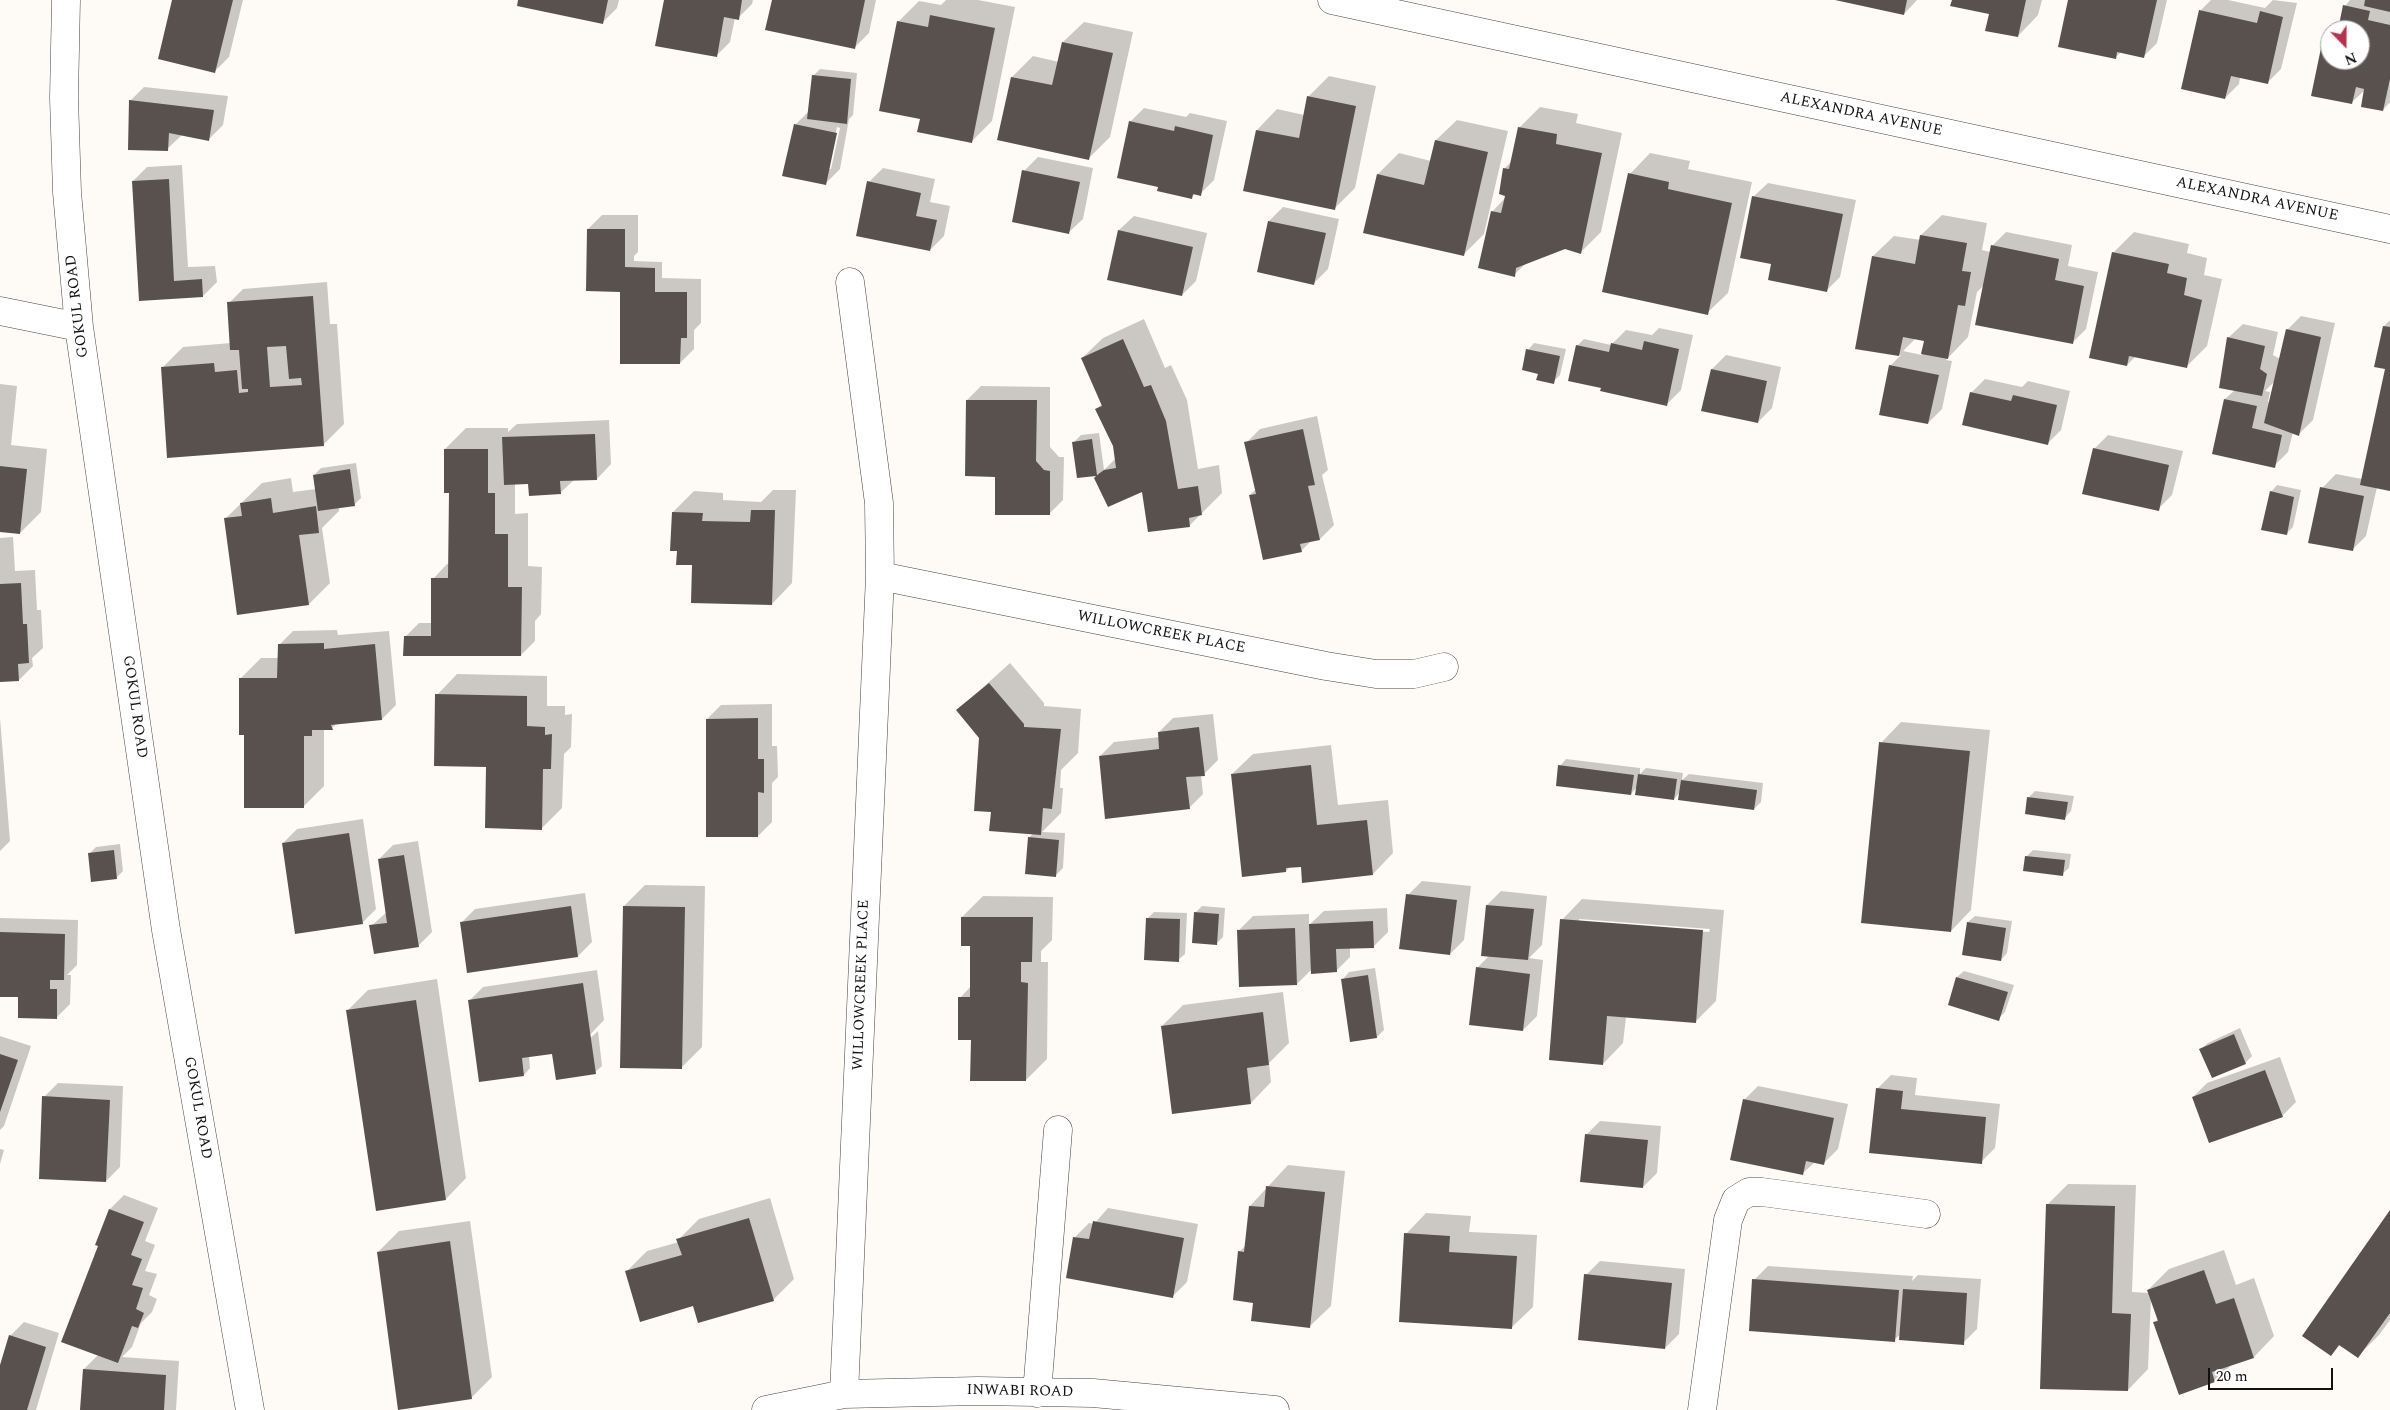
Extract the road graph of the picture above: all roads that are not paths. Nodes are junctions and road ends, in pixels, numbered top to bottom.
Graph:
1 (66, 0) edge
2 (1332, 0) edge
3 (2390, 228) edge
4 (850, 282) dead end
5 (0, 311) edge
6 (79, 327) junction
7 (880, 576) junction
8 (1444, 667) dead end
9 (1058, 1130) dead end
10 (1926, 1214) dead end
11 (1037, 1393) junction
12 (844, 1394) junction
13 (871, 1401) edge
14 (250, 1410) edge
15 (766, 1410) edge
16 (1275, 1410) edge
17 (1702, 1410) edge

1 - 6 street, GOKUL ROAD
2 - 3 street, ALEXANDRA AVENUE
4 - 7 street, WILLOWCREEK PLACE
5 - 6 street
6 - 14 street, GOKUL ROAD
7 - 8 street, WILLOWCREEK PLACE
7 - 12 street, WILLOWCREEK PLACE
9 - 11 street
10 - 17 street
11 - 13 street, INWABI ROAD
11 - 16 street, INWABI ROAD
12 - 13 street, INWABI ROAD
12 - 15 street, INWABI ROAD

